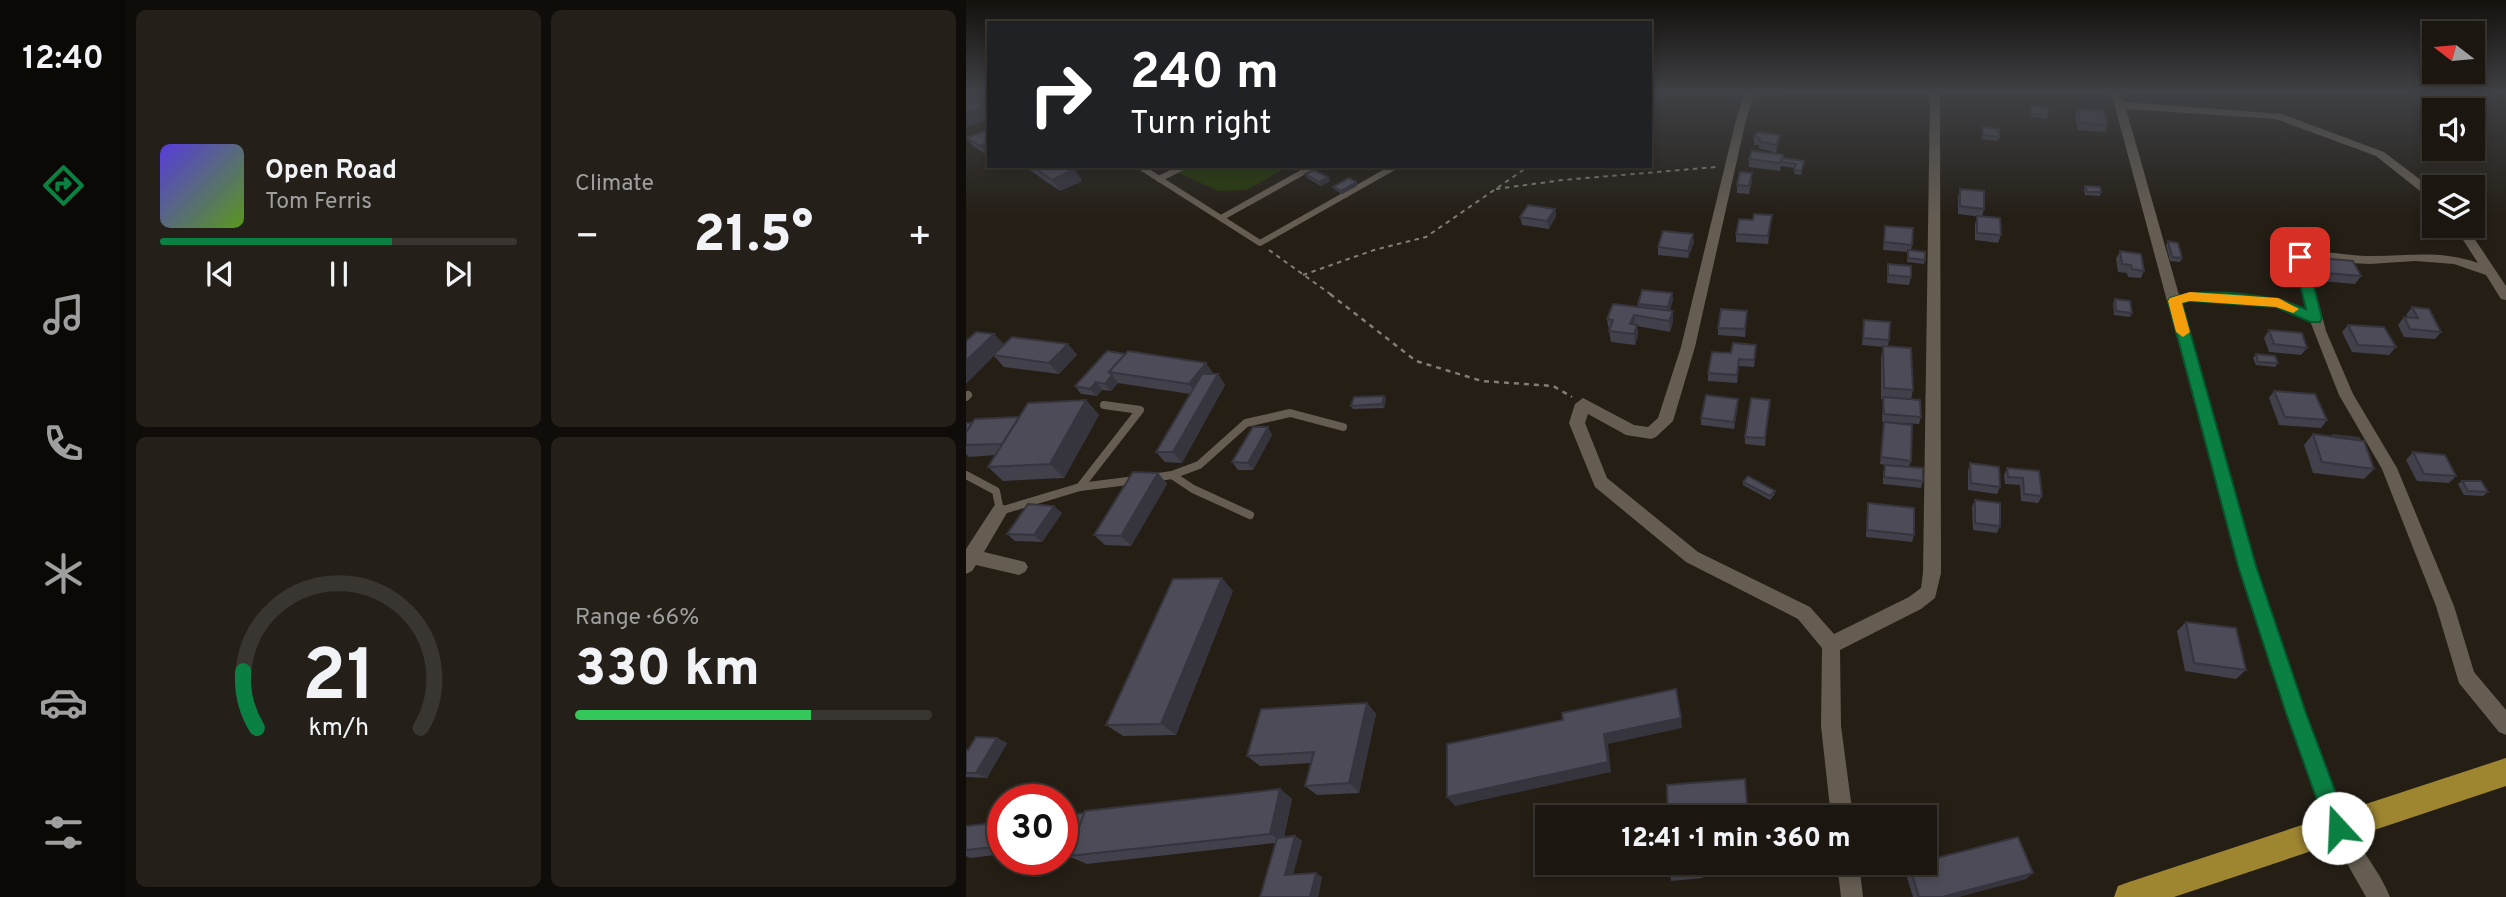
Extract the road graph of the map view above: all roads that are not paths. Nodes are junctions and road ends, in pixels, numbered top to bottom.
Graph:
1 (1739, 134) edge
2 (1935, 134) edge
3 (2128, 134) edge
4 (2326, 134) edge
5 (1142, 168) edge
6 (1181, 168) edge
7 (1310, 168) edge
8 (1392, 168) edge
9 (1159, 179) junction
10 (2422, 187) edge
11 (1221, 218) junction
12 (2468, 238) edge
13 (2490, 272) junction
14 (2506, 296) edge
15 (2175, 301) junction
16 (2315, 318) junction
17 (1104, 405) dead end
18 (1343, 427) dead end
19 (966, 475) edge
20 (1172, 475) junction
21 (1080, 487) junction
22 (1000, 511) junction
23 (1250, 515) dead end
24 (968, 560) edge
25 (1019, 567) dead end
26 (1831, 645) junction
27 (2506, 725) edge
28 (2506, 772) edge
29 (1841, 805) edge
30 (2338, 828) junction
31 (1849, 875) edge
32 (1852, 897) edge
33 (2129, 897) edge
34 (2379, 897) edge

1 - 26 street
2 - 26 street
3 - 15 street
4 - 10 street
5 - 9 lane
6 - 9 lane
7 - 11 lane
8 - 11 lane
9 - 11 lane
12 - 13 street
13 - 14 street
13 - 16 street
15 - 16 street
15 - 30 street
16 - 27 street
17 - 21 lane
18 - 20 lane
19 - 22 lane
20 - 21 lane
20 - 23 lane
21 - 22 lane
22 - 24 street
24 - 25 street
26 - 29 street
28 - 30 main road
30 - 33 main road
30 - 34 street
31 - 32 street

